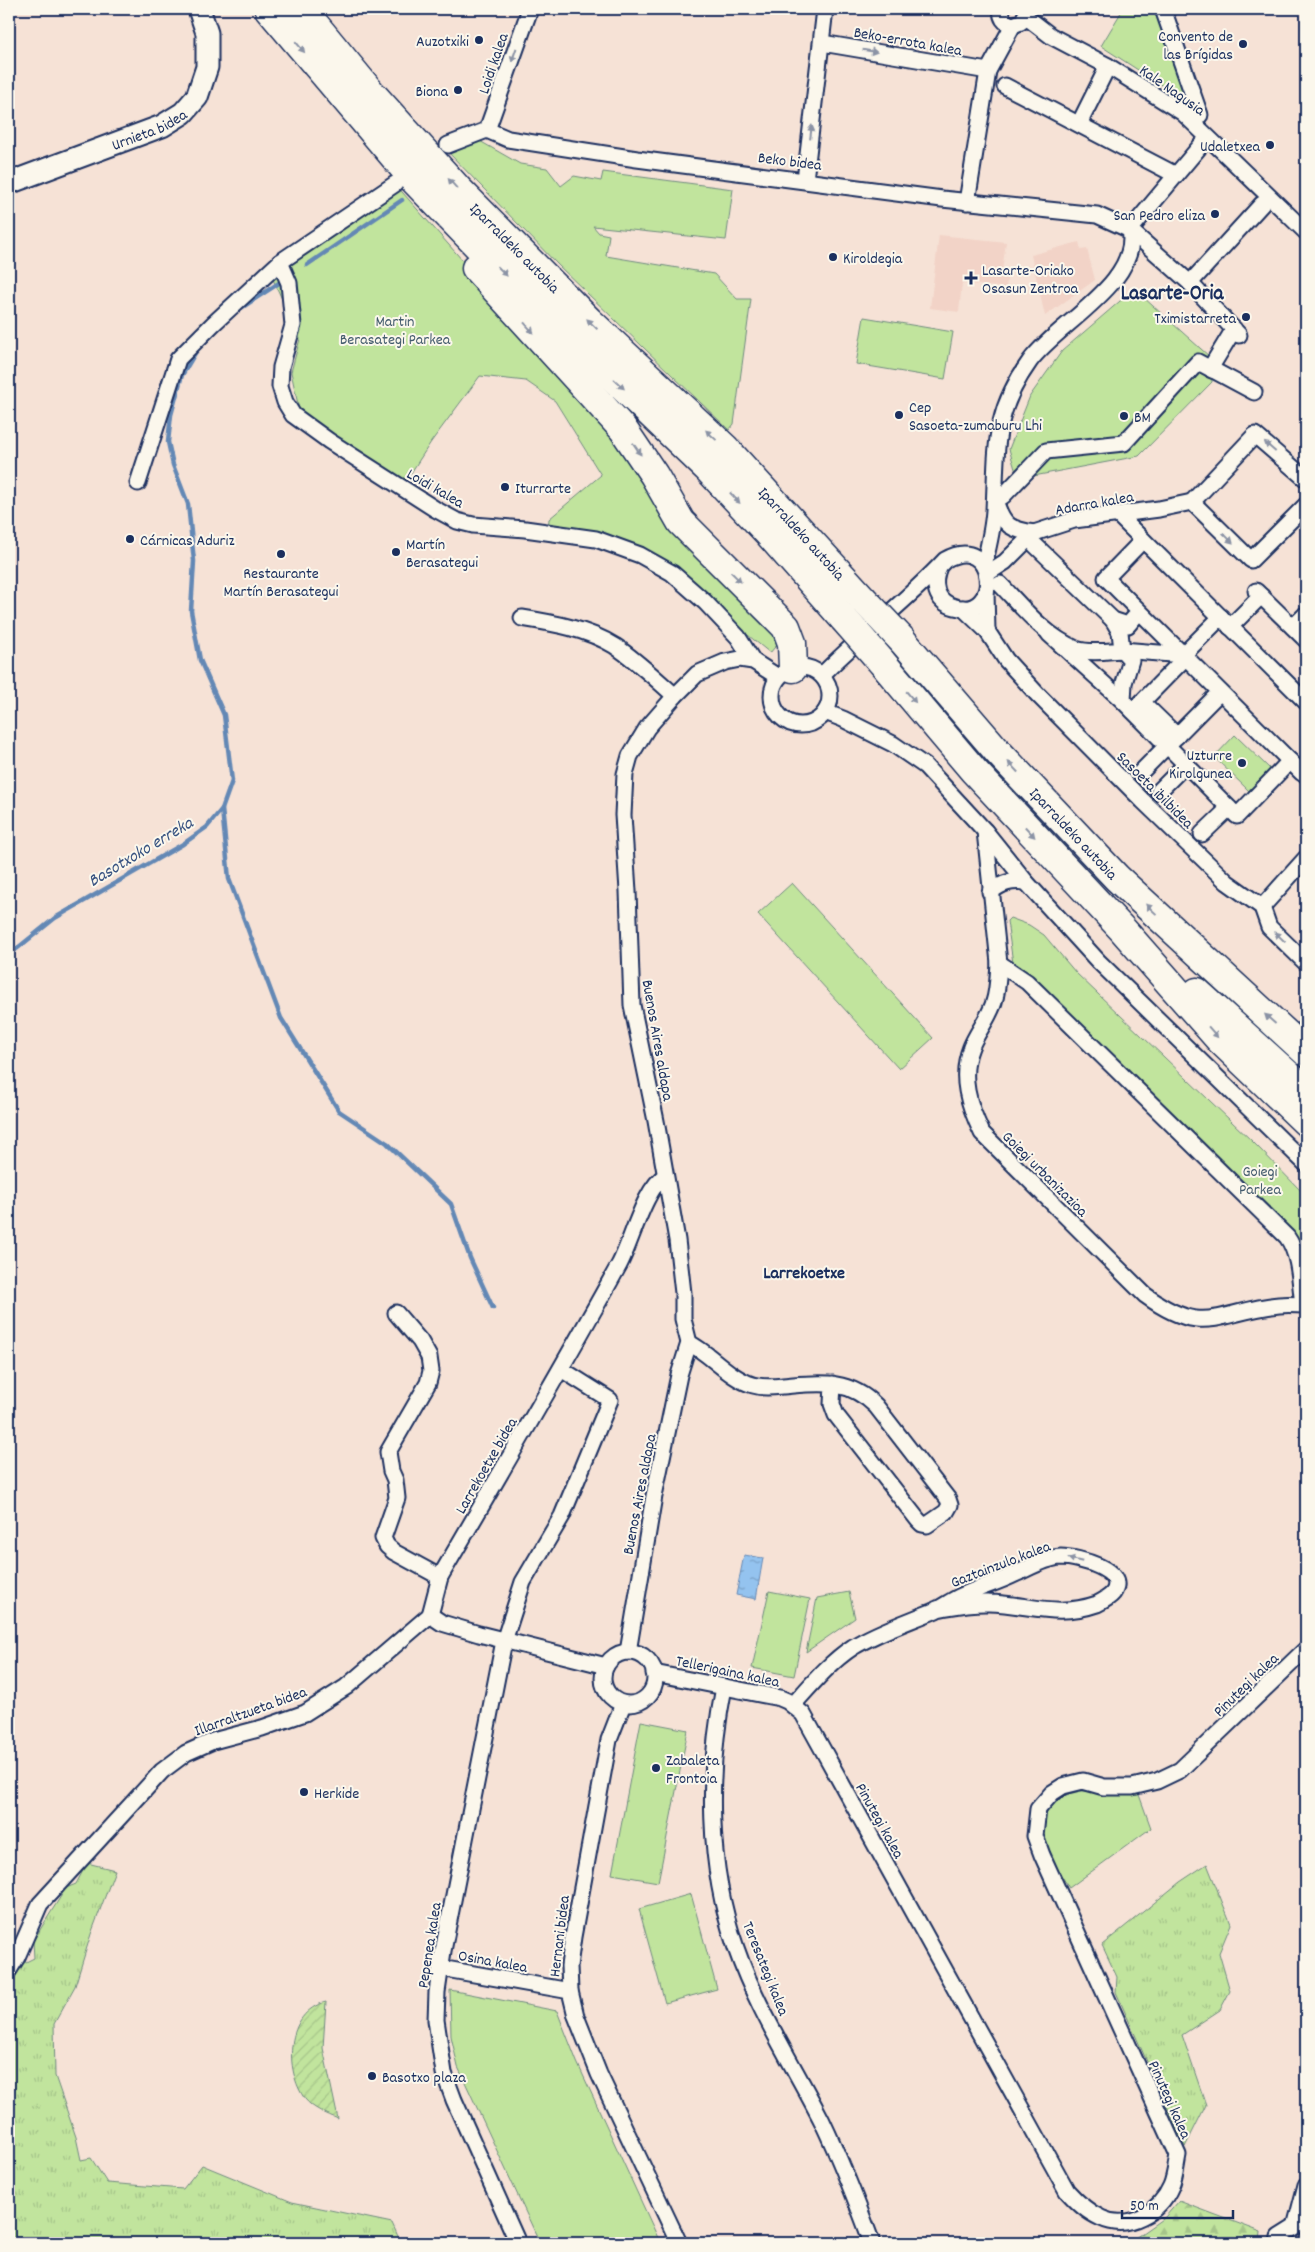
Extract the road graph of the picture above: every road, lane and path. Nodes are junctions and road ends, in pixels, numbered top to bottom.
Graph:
1 (199, 9) edge
2 (269, 9) edge
3 (302, 9) edge
4 (530, 9) edge
5 (825, 9) edge
6 (1002, 9) edge
7 (1163, 9) edge
8 (1021, 17) edge
9 (822, 43) junction
10 (1108, 66) junction
11 (988, 71) junction
12 (1005, 86) dead end
13 (1200, 115) dead end
14 (1079, 124) junction
15 (487, 130) junction
16 (1202, 144) dead end
17 (448, 145) dead end
18 (1176, 175) junction
19 (805, 180) junction
20 (404, 182) junction
21 (9, 183) edge
22 (967, 202) junction
23 (1262, 204) dead end
24 (1130, 230) junction
25 (1306, 232) edge
26 (280, 262) junction
27 (1190, 283) junction
28 (1212, 370) junction
29 (1254, 392) dead end
30 (1306, 479) edge
31 (138, 483) dead end
32 (998, 496) junction
33 (1192, 502) junction
34 (1306, 505) edge
35 (1118, 515) junction
36 (991, 533) junction
37 (1035, 539) junction
38 (1143, 540) junction
39 (968, 555) junction
40 (939, 566) junction
41 (986, 570) junction
42 (1000, 584) dead end
43 (986, 592) junction
44 (906, 599) junction
45 (943, 601) junction
46 (963, 608) junction
47 (1139, 612) junction
48 (1306, 614) edge
49 (522, 618) dead end
50 (1113, 620) junction
51 (1225, 622) junction
52 (1293, 627) junction
53 (987, 631) junction
54 (1049, 634) junction
55 (1306, 640) edge
56 (1122, 650) junction
57 (1184, 656) junction
58 (753, 661) junction
59 (786, 672) junction
60 (822, 675) junction
61 (1220, 692) junction
62 (675, 696) junction
63 (1306, 702) edge
64 (1133, 705) junction
65 (825, 712) junction
66 (1172, 741) junction
67 (1290, 761) junction
68 (1186, 764) junction
69 (1306, 768) edge
70 (1140, 773) dead end
71 (1159, 792) dead end
72 (1229, 808) junction
73 (985, 831) junction
74 (1202, 834) dead end
75 (1306, 858) edge
76 (1026, 882) junction
77 (990, 892) junction
78 (1262, 907) junction
79 (1123, 930) junction
80 (999, 963) junction
81 (1306, 963) edge
82 (1306, 1052) edge
83 (1306, 1091) edge
84 (1306, 1122) edge
85 (1306, 1164) edge
86 (665, 1176) junction
87 (1304, 1305) edge
88 (396, 1313) dead end
89 (689, 1343) junction
90 (561, 1369) junction
91 (833, 1384) junction
92 (1012, 1576) junction
93 (440, 1577) junction
94 (1015, 1605) junction
95 (937, 1609) junction
96 (430, 1615) junction
97 (504, 1641) junction
98 (1306, 1649) edge
99 (628, 1652) junction
100 (606, 1666) junction
101 (654, 1673) junction
102 (724, 1687) junction
103 (623, 1704) junction
104 (793, 1705) junction
105 (440, 1968) junction
106 (9, 1970) edge
107 (570, 1991) junction
108 (1306, 2185) edge
109 (518, 2243) edge
110 (680, 2243) edge
111 (872, 2243) edge
112 (1278, 2243) edge

1 - 21 street, Urnieta bidea
2 -> 20 highway, Iparraldeko autobia
82 -> 3 highway, Iparraldeko autobia, bridge
4 -> 15 street, Loidi kalea
5 - 9 street
6 - 8 street, Kale Nagusia
7 - 13 street
8 - 10 street, Kale Nagusia
8 - 11 street
9 -> 11 street, Beko-errota kalea
19 -> 9 street
10 - 14 street
10 - 25 street, Kale Nagusia
11 - 22 street
12 - 14 street
14 - 18 street
15 - 17 street
15 - 19 street, Beko bidea
16 - 18 street
18 - 24 street
19 - 22 street, Beko bidea
20 - 26 street
20 -> 59 highway
20 -> 79 highway, Iparraldeko autobia, bridge
22 - 24 street, Beko bidea
23 - 27 street
24 - 27 street, Beko bidea
24 - 32 street
26 - 31 street
26 - 58 street, Loidi kalea
27 - 28 street, Beko bidea
28 - 29 street
28 - 32 street
30 -> 33 street
32 - 36 street
32 - 37 street
33 -> 34 street
33 - 35 street, Adarra kalea
35 - 37 street, Adarra kalea
35 - 38 street
36 - 39 street
36 - 41 street
37 - 41 street, Adarra kalea
37 - 50 street
38 - 47 street
38 - 51 street
39 - 40 street
39 - 41 street
40 - 44 street
40 - 45 street
41 - 43 street
42 - 54 street
43 - 46 street
43 - 53 street
44 - 45 street
44 - 60 street
45 - 46 street
46 - 53 street, Sasoeta ibilbidea
47 - 50 street
47 - 57 street
48 - 52 street
49 - 62 street
50 - 56 street
51 - 52 street
51 - 57 street
51 - 63 street
52 - 55 street
53 - 78 street, Sasoeta ibilbidea
54 - 56 street
54 - 64 street
56 - 57 street
56 - 64 street
57 - 61 street
57 - 64 street
58 - 59 street, Loidi kalea
58 - 62 street
59 - 60 street
59 - 65 street
60 - 65 street
61 - 66 street
61 - 67 street
62 - 86 street, Buenos Aires aldapa
64 - 66 street
65 - 73 street
66 - 68 street
66 - 70 street
67 - 69 street
67 - 72 street
68 - 71 street
68 - 72 street
72 - 74 street
73 - 76 street
73 - 77 street, Goiegi urbanizazioa
75 - 78 street
76 - 77 street
76 - 85 street
77 - 80 street, Goiegi urbanizazioa
81 -> 78 street
79 - 83 highway
79 -> 84 highway
80 - 87 street
80 - 87 street, Goiegi urbanizazioa
86 - 89 street, Buenos Aires aldapa
86 - 90 street, Larrekoetxe bidea
88 - 93 street
89 - 91 street
89 - 99 street, Buenos Aires aldapa
90 - 93 street, Larrekoetxe bidea
90 - 97 street, Pepenea kalea
91 - 91 street
92 - 94 street
94 -> 92 street, Gaztainzulo kalea
92 - 95 street, Gaztainzulo kalea
93 - 96 street, Larrekoetxe bidea
94 - 95 street, Gaztainzulo kalea
95 - 104 street, Gaztainzulo kalea
96 - 97 street
96 - 106 street, Illarraltzueta bidea
97 - 100 street
97 - 105 street, Pepenea kalea
98 - 104 street, Pinutegi kalea
99 - 100 street
99 - 101 street
100 - 103 street
101 - 102 street, Tellerigaina kalea
101 - 103 street
102 - 104 street, Tellerigaina kalea
102 - 111 street, Teresategi kalea
103 - 107 street, Hernani bidea
105 - 107 street, Osina kalea
105 - 109 street, Pepenea kalea
107 - 110 street, Hernani bidea
108 - 112 street

